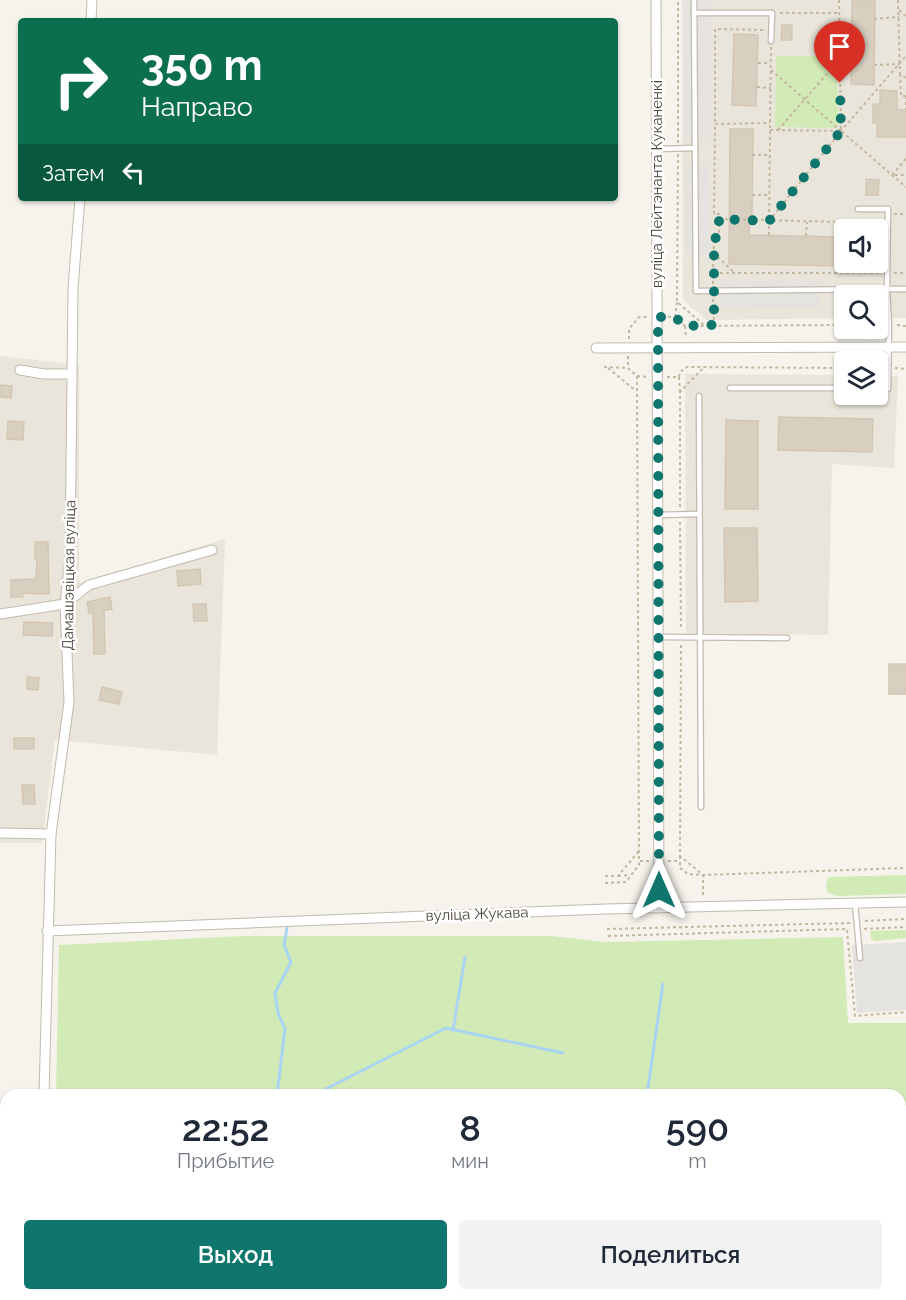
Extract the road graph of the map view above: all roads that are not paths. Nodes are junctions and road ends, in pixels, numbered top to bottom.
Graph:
1 (92, 0) edge
2 (656, 0) edge
3 (694, 0) edge
4 (694, 13) junction
5 (91, 18) edge
6 (771, 41) road end
7 (695, 148) junction
8 (657, 149) junction
9 (80, 201) edge
10 (858, 209) dead end
11 (887, 285) edge
12 (888, 289) edge
13 (906, 289) edge
14 (834, 290) edge
15 (888, 339) edge
16 (888, 347) junction
17 (906, 347) edge
18 (596, 348) dead end
19 (657, 348) junction
20 (888, 351) edge
21 (20, 370) dead end
22 (72, 374) junction
23 (730, 388) dead end
24 (834, 388) edge
25 (699, 396) dead end
26 (699, 514) junction
27 (658, 515) junction
28 (212, 550) dead end
29 (65, 604) junction
30 (0, 614) edge
31 (658, 638) junction
32 (699, 638) junction
33 (787, 639) dead end
34 (701, 807) dead end
35 (0, 833) edge
36 (51, 834) junction
37 (906, 902) edge
38 (855, 903) junction
39 (659, 908) junction
40 (47, 931) junction
41 (860, 958) dead end
42 (44, 1089) edge

1 - 5 street
2 - 8 street, вуліца Лейтэнанта Куканенкі
3 - 4 lane
4 - 6 lane
4 - 7 lane
7 - 8 lane
7 - 14 lane
8 - 19 street, вуліца Лейтэнанта Куканенкі
9 - 22 street, Дамашэвіцкая вуліца
10 - 11 lane
12 - 13 lane
15 - 16 lane
16 - 17 street
16 - 19 street
16 - 20 lane
18 - 19 street
19 - 27 street, вуліца Лейтэнанта Куканенкі
21 - 22 street
22 - 29 street, Дамашэвіцкая вуліца
23 - 24 lane
25 - 26 lane
26 - 27 lane
26 - 32 lane
27 - 31 street, вуліца Лейтэнанта Куканенкі
28 - 29 street
29 - 30 street
29 - 36 street, Дамашэвіцкая вуліца
31 - 32 lane
31 - 39 street, вуліца Лейтэнанта Куканенкі
32 - 33 lane
32 - 34 lane
35 - 36 street
36 - 40 street, Дамашэвіцкая вуліца
37 - 38 street, вуліца Жукава
38 - 39 street, вуліца Жукава
38 - 41 lane
39 - 40 street, вуліца Жукава
40 - 42 street, Дамашэвіцкая вуліца

